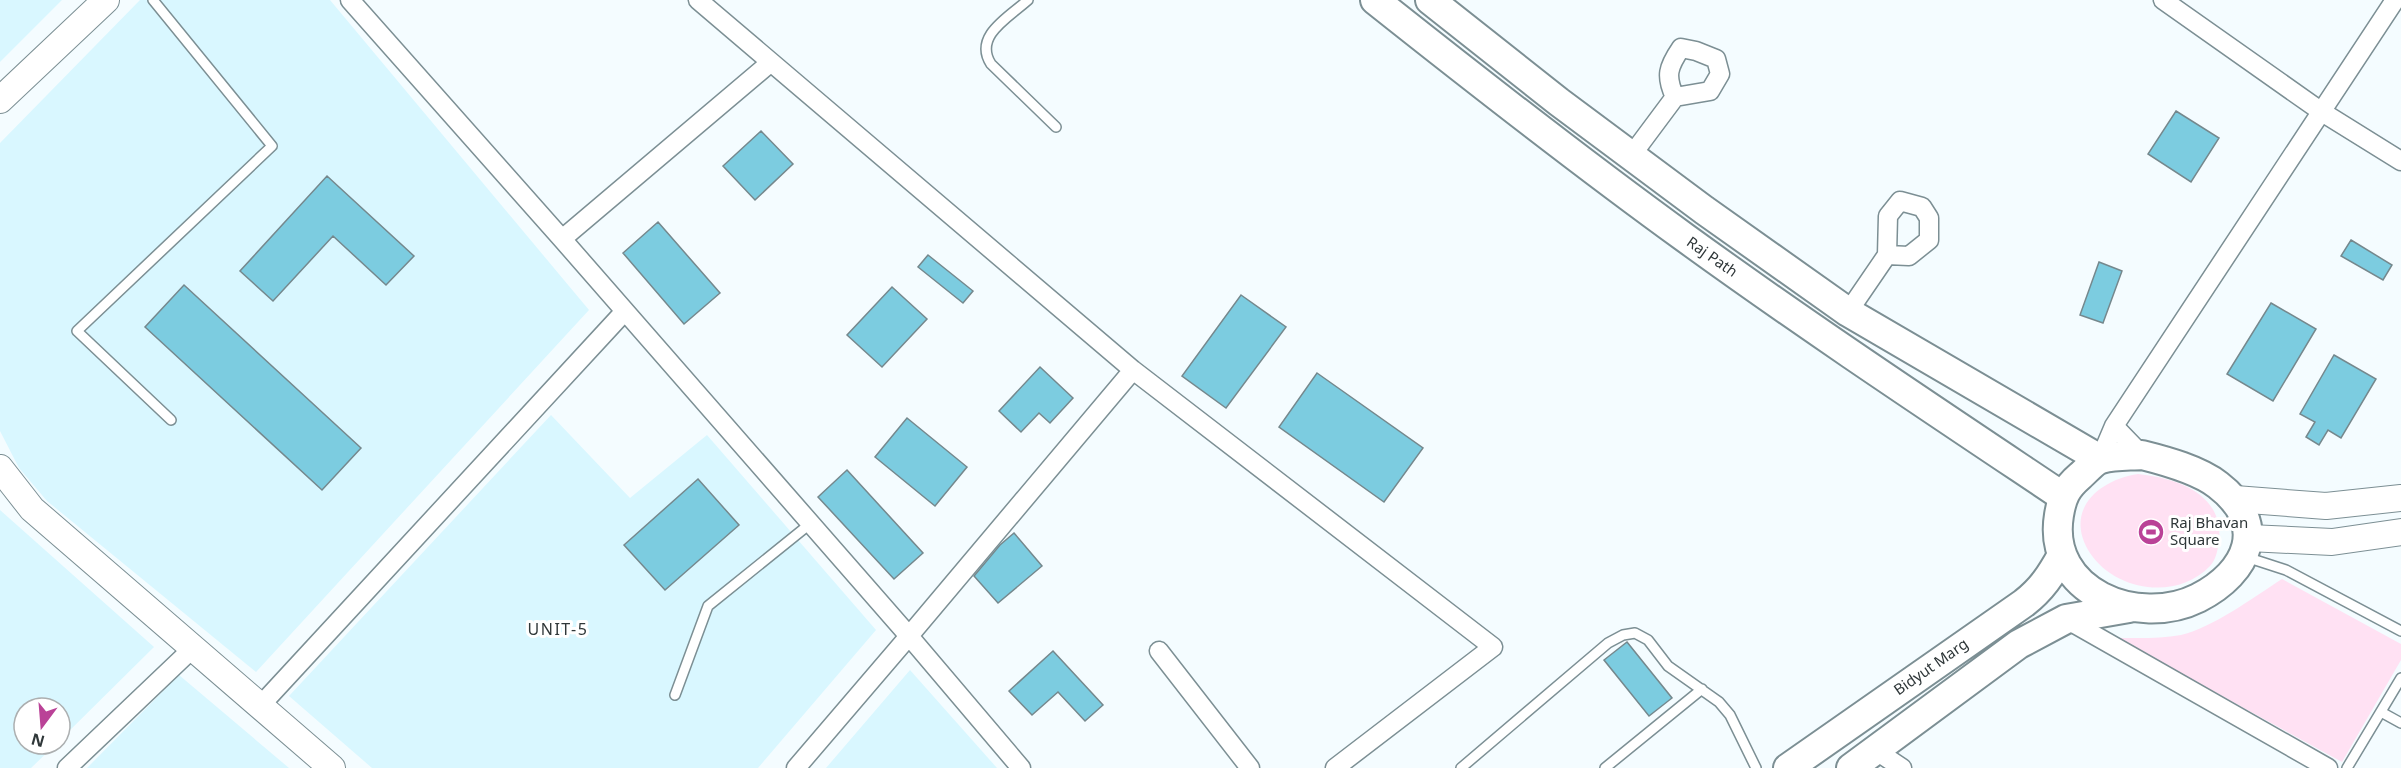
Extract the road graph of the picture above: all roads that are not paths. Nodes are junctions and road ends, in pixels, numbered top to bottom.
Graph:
1 (106, 0) edge
2 (153, 0) edge
3 (350, 0) edge
4 (698, 0) edge
5 (1028, 0) edge
6 (1375, 0) edge
7 (1430, 0) edge
8 (2163, 0) edge
9 (2394, 0) edge
10 (770, 63) junction
11 (2, 93) edge
12 (1675, 97) dead end
13 (2322, 112) junction
14 (1056, 127) dead end
15 (1632, 156) junction
16 (2401, 161) edge
17 (562, 239) junction
18 (1887, 255) dead end
19 (625, 311) junction
20 (1848, 312) junction
21 (1133, 370) junction
22 (171, 420) dead end
23 (2114, 426) junction
24 (2142, 455) junction
25 (2100, 459) junction
26 (0, 468) edge
27 (2062, 496) junction
28 (2401, 498) edge
29 (2235, 499) junction
30 (810, 523) junction
31 (2401, 532) edge
32 (2247, 547) junction
33 (2062, 555) junction
34 (2131, 607) junction
35 (2066, 619) junction
36 (2401, 630) edge
37 (909, 636) junction
38 (192, 649) junction
39 (1159, 651) dead end
40 (2401, 678) edge
41 (1702, 689) junction
42 (675, 695) dead end
43 (261, 705) junction
44 (2381, 712) junction
45 (2401, 723) edge
46 (1875, 750) junction
47 (1473, 764) edge
48 (67, 768) edge
49 (333, 768) edge
50 (796, 768) edge
51 (1021, 768) edge
52 (1250, 768) edge
53 (1335, 768) edge
54 (1461, 768) edge
55 (1605, 768) edge
56 (1756, 768) edge
57 (1788, 768) edge
58 (1851, 768) edge
59 (1902, 768) edge
60 (2328, 768) edge
61 (2347, 768) edge

1 - 11 street
2 - 22 lane
3 - 17 street
4 - 10 street
5 - 14 lane
6 - 27 main road, Raj Path
7 - 15 main road
8 - 13 street
9 - 13 street
10 - 17 street
10 - 21 street
12 - 15 street
13 - 16 street
13 - 23 street
15 - 20 main road
17 - 19 street
18 - 20 street
19 - 30 street
19 - 43 street
20 - 25 main road
21 - 37 street
21 - 53 street
23 - 24 street
23 - 25 street
24 - 25 main road
24 - 29 main road
25 - 27 main road
26 - 38 street
27 - 33 main road
28 - 29 street
29 - 32 main road
30 - 37 street
30 - 42 lane
31 - 32 street
32 - 34 main road
32 - 36 lane
33 - 34 main road
33 - 57 main road, Bidyut Marg
34 - 35 main road
35 - 46 main road
35 - 60 street
37 - 50 street
37 - 51 street
38 - 43 street
38 - 48 street
39 - 52 street
40 - 44 lane
41 - 47 lane
41 - 55 lane
41 - 56 lane
43 - 49 street
44 - 45 lane
44 - 61 lane
46 - 58 main road
46 - 59 street
47 - 54 lane

